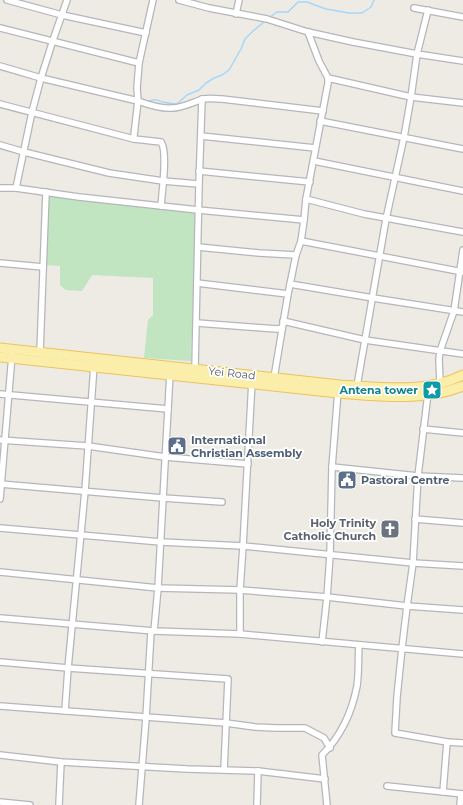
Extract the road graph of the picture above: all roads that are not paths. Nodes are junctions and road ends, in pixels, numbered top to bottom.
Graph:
1 (7, 0) edge
2 (67, 0) edge
3 (153, 0) edge
4 (179, 0) edge
5 (239, 0) edge
6 (414, 8) dead end
7 (428, 10) junction
8 (236, 14) junction
9 (62, 15) junction
10 (463, 17) edge
11 (0, 28) edge
12 (146, 32) junction
13 (308, 32) junction
14 (52, 40) junction
15 (417, 54) junction
16 (463, 62) edge
17 (139, 63) junction
18 (0, 66) edge
19 (41, 78) junction
20 (328, 78) junction
21 (411, 97) junction
22 (202, 99) junction
23 (138, 101) junction
24 (463, 103) edge
25 (0, 104) edge
26 (322, 111) junction
27 (32, 112) junction
28 (320, 121) junction
29 (201, 136) junction
30 (404, 137) junction
31 (134, 139) junction
32 (0, 144) edge
33 (315, 148) junction
34 (463, 149) edge
35 (24, 152) junction
36 (314, 161) junction
37 (199, 171) junction
38 (395, 177) junction
39 (163, 181) junction
40 (310, 182) junction
41 (199, 184) junction
42 (0, 188) edge
43 (16, 188) junction
44 (463, 191) edge
45 (46, 192) junction
46 (306, 199) junction
47 (161, 206) junction
48 (198, 210) junction
49 (386, 219) junction
50 (304, 220) junction
51 (463, 232) edge
52 (300, 241) junction
53 (198, 247) junction
54 (463, 250) edge
55 (296, 255) junction
56 (380, 256) junction
57 (0, 263) edge
58 (43, 267) junction
59 (461, 271) edge
60 (197, 283) junction
61 (290, 284) junction
62 (288, 294) junction
63 (373, 298) junction
64 (454, 310) junction
65 (463, 312) edge
66 (284, 321) junction
67 (197, 323) junction
68 (282, 328) junction
69 (366, 340) junction
70 (0, 348) edge
71 (440, 350) junction
72 (40, 352) junction
73 (12, 354) junction
74 (463, 354) edge
75 (0, 357) edge
76 (94, 363) junction
77 (195, 369) junction
78 (170, 371) junction
79 (463, 376) edge
80 (274, 378) junction
81 (252, 379) junction
82 (440, 384) junction
83 (357, 386) junction
84 (461, 388) edge
85 (339, 389) junction
86 (428, 391) junction
87 (0, 394) edge
88 (9, 394) junction
89 (92, 402) junction
90 (168, 409) junction
91 (423, 429) junction
92 (463, 433) edge
93 (3, 440) edge
94 (88, 446) junction
95 (165, 457) junction
96 (248, 464) junction
97 (332, 467) junction
98 (418, 476) junction
99 (463, 478) edge
100 (1, 484) edge
101 (85, 491) junction
102 (163, 498) junction
103 (0, 499) edge
104 (222, 502) dead end
105 (415, 519) junction
106 (463, 523) edge
107 (0, 528) edge
108 (81, 535) junction
109 (161, 542) junction
110 (243, 546) junction
111 (330, 555) junction
112 (413, 563) junction
113 (463, 566) edge
114 (0, 572) edge
115 (77, 580) junction
116 (158, 588) junction
117 (240, 590) junction
118 (327, 597) junction
119 (407, 606) junction
120 (463, 610) edge
121 (0, 618) edge
122 (73, 625) junction
123 (152, 631) junction
124 (240, 634) junction
125 (322, 642) junction
126 (359, 645) junction
127 (402, 648) junction
128 (463, 654) edge
129 (0, 662) edge
130 (68, 668) junction
131 (148, 674) junction
132 (0, 706) edge
133 (65, 712) junction
134 (146, 718) junction
135 (226, 723) junction
136 (447, 742) junction
137 (463, 743) edge
138 (330, 748) junction
139 (0, 756) edge
140 (61, 762) junction
141 (142, 766) junction
142 (224, 770) junction
143 (258, 771) junction
144 (325, 779) junction
145 (387, 786) dead end
146 (443, 792) junction
147 (462, 794) edge
148 (0, 802) edge
149 (30, 805) edge
150 (59, 805) edge
151 (139, 805) edge
152 (257, 805) edge
153 (327, 805) edge
154 (460, 805) edge

1 - 9 street
2 - 9 street
3 - 12 street
4 - 8 street
5 - 8 street
6 - 7 street
7 - 10 street
7 - 15 street
8 - 13 street
9 - 12 street
9 - 14 street
11 - 14 street
12 - 17 street
13 - 15 street
13 - 20 street
14 - 17 street
14 - 19 street
15 - 16 street
15 - 21 street
17 - 23 street
18 - 19 street
19 - 23 street
19 - 27 street
20 - 21 street
20 - 26 street
21 - 24 street
21 - 30 street
22 - 23 street
22 - 26 street
22 - 29 street
23 - 31 street
25 - 27 street
26 - 28 street
27 - 31 street
27 - 35 street
28 - 30 street
28 - 33 street
29 - 33 street
29 - 37 street
30 - 34 street
30 - 38 street
31 - 39 street
32 - 35 street
33 - 36 street
35 - 39 street
35 - 43 street
36 - 38 street
36 - 40 street
37 - 40 street
37 - 41 street
38 - 44 street
38 - 49 street
39 - 41 street
39 - 47 street
40 - 46 street
41 - 48 street
42 - 43 street
43 - 45 street
45 - 47 street
45 - 58 street
46 - 49 street
46 - 50 street
47 - 48 street
48 - 50 street
48 - 53 street
49 - 51 street
49 - 56 street
50 - 52 street
52 - 55 street
52 - 56 street
53 - 55 street
53 - 60 street
54 - 59 street
55 - 61 street
56 - 59 street
56 - 63 street
57 - 58 street
58 - 72 street
59 - 64 street
60 - 62 street
60 - 67 street
61 - 62 street
61 - 63 street
62 - 66 street
63 - 64 street
63 - 69 street
64 - 65 street
64 - 71 street
66 - 68 street
66 - 69 street
67 - 68 street
67 - 77 street
68 - 80 street
69 - 71 street
69 - 83 street
70 - 73 main road, Yei Road
71 - 74 street
71 - 82 street
72 - 73 main road, Yei Road
72 - 76 main road, Yei Road
73 - 75 main road, Yei Road
73 - 76 main road, Yei Road
73 - 88 street
76 - 78 main road, Yei Road
76 - 89 street
77 - 78 main road, Yei Road
77 - 81 main road, Yei Road
78 - 81 main road, Yei Road
78 - 90 street
79 - 82 main road, Yei Road
80 - 81 main road, Yei Road
80 - 85 main road, Yei Road
81 - 85 main road, Yei Road
81 - 96 street
82 - 86 main road, Yei Road
83 - 85 main road, Yei Road
83 - 86 main road, Yei Road
84 - 86 main road, Yei Road
85 - 86 main road, Yei Road
85 - 97 street
86 - 91 street
87 - 88 street
88 - 89 street
88 - 93 street
89 - 90 street
89 - 94 street
90 - 95 street
91 - 92 street
91 - 98 street
93 - 94 street
93 - 100 street
94 - 95 street
94 - 101 street
95 - 96 street
95 - 102 street
96 - 110 street
97 - 98 street
97 - 111 street
98 - 99 street
98 - 105 street
100 - 101 street
100 - 103 street
101 - 102 street
101 - 108 street
102 - 104 street
102 - 109 street
105 - 106 street
105 - 112 street
107 - 108 street
108 - 109 street
108 - 115 street
109 - 110 street
109 - 116 street
110 - 111 street
110 - 117 street
111 - 112 street
111 - 118 street
112 - 113 street
112 - 119 street
114 - 115 street
115 - 116 street
115 - 122 street
116 - 117 street
116 - 123 street
117 - 118 street
117 - 124 street
118 - 119 street
118 - 125 street
119 - 120 street
119 - 127 street
121 - 122 street
122 - 123 street
122 - 130 street
123 - 124 street
123 - 131 street
124 - 125 street
125 - 126 street
126 - 127 street
126 - 138 street
127 - 128 street
127 - 136 street
129 - 130 street
130 - 131 street
130 - 133 street
131 - 134 street
131 - 135 street
132 - 133 street
133 - 134 street
134 - 135 street
134 - 141 street
135 - 138 street
135 - 142 street
136 - 137 street
136 - 146 street
138 - 144 street
139 - 140 street
140 - 141 street
140 - 150 street
141 - 142 street
141 - 151 street
142 - 143 street
143 - 144 street
143 - 152 street
144 - 153 street
145 - 146 street
146 - 147 street
147 - 154 street
148 - 149 street

